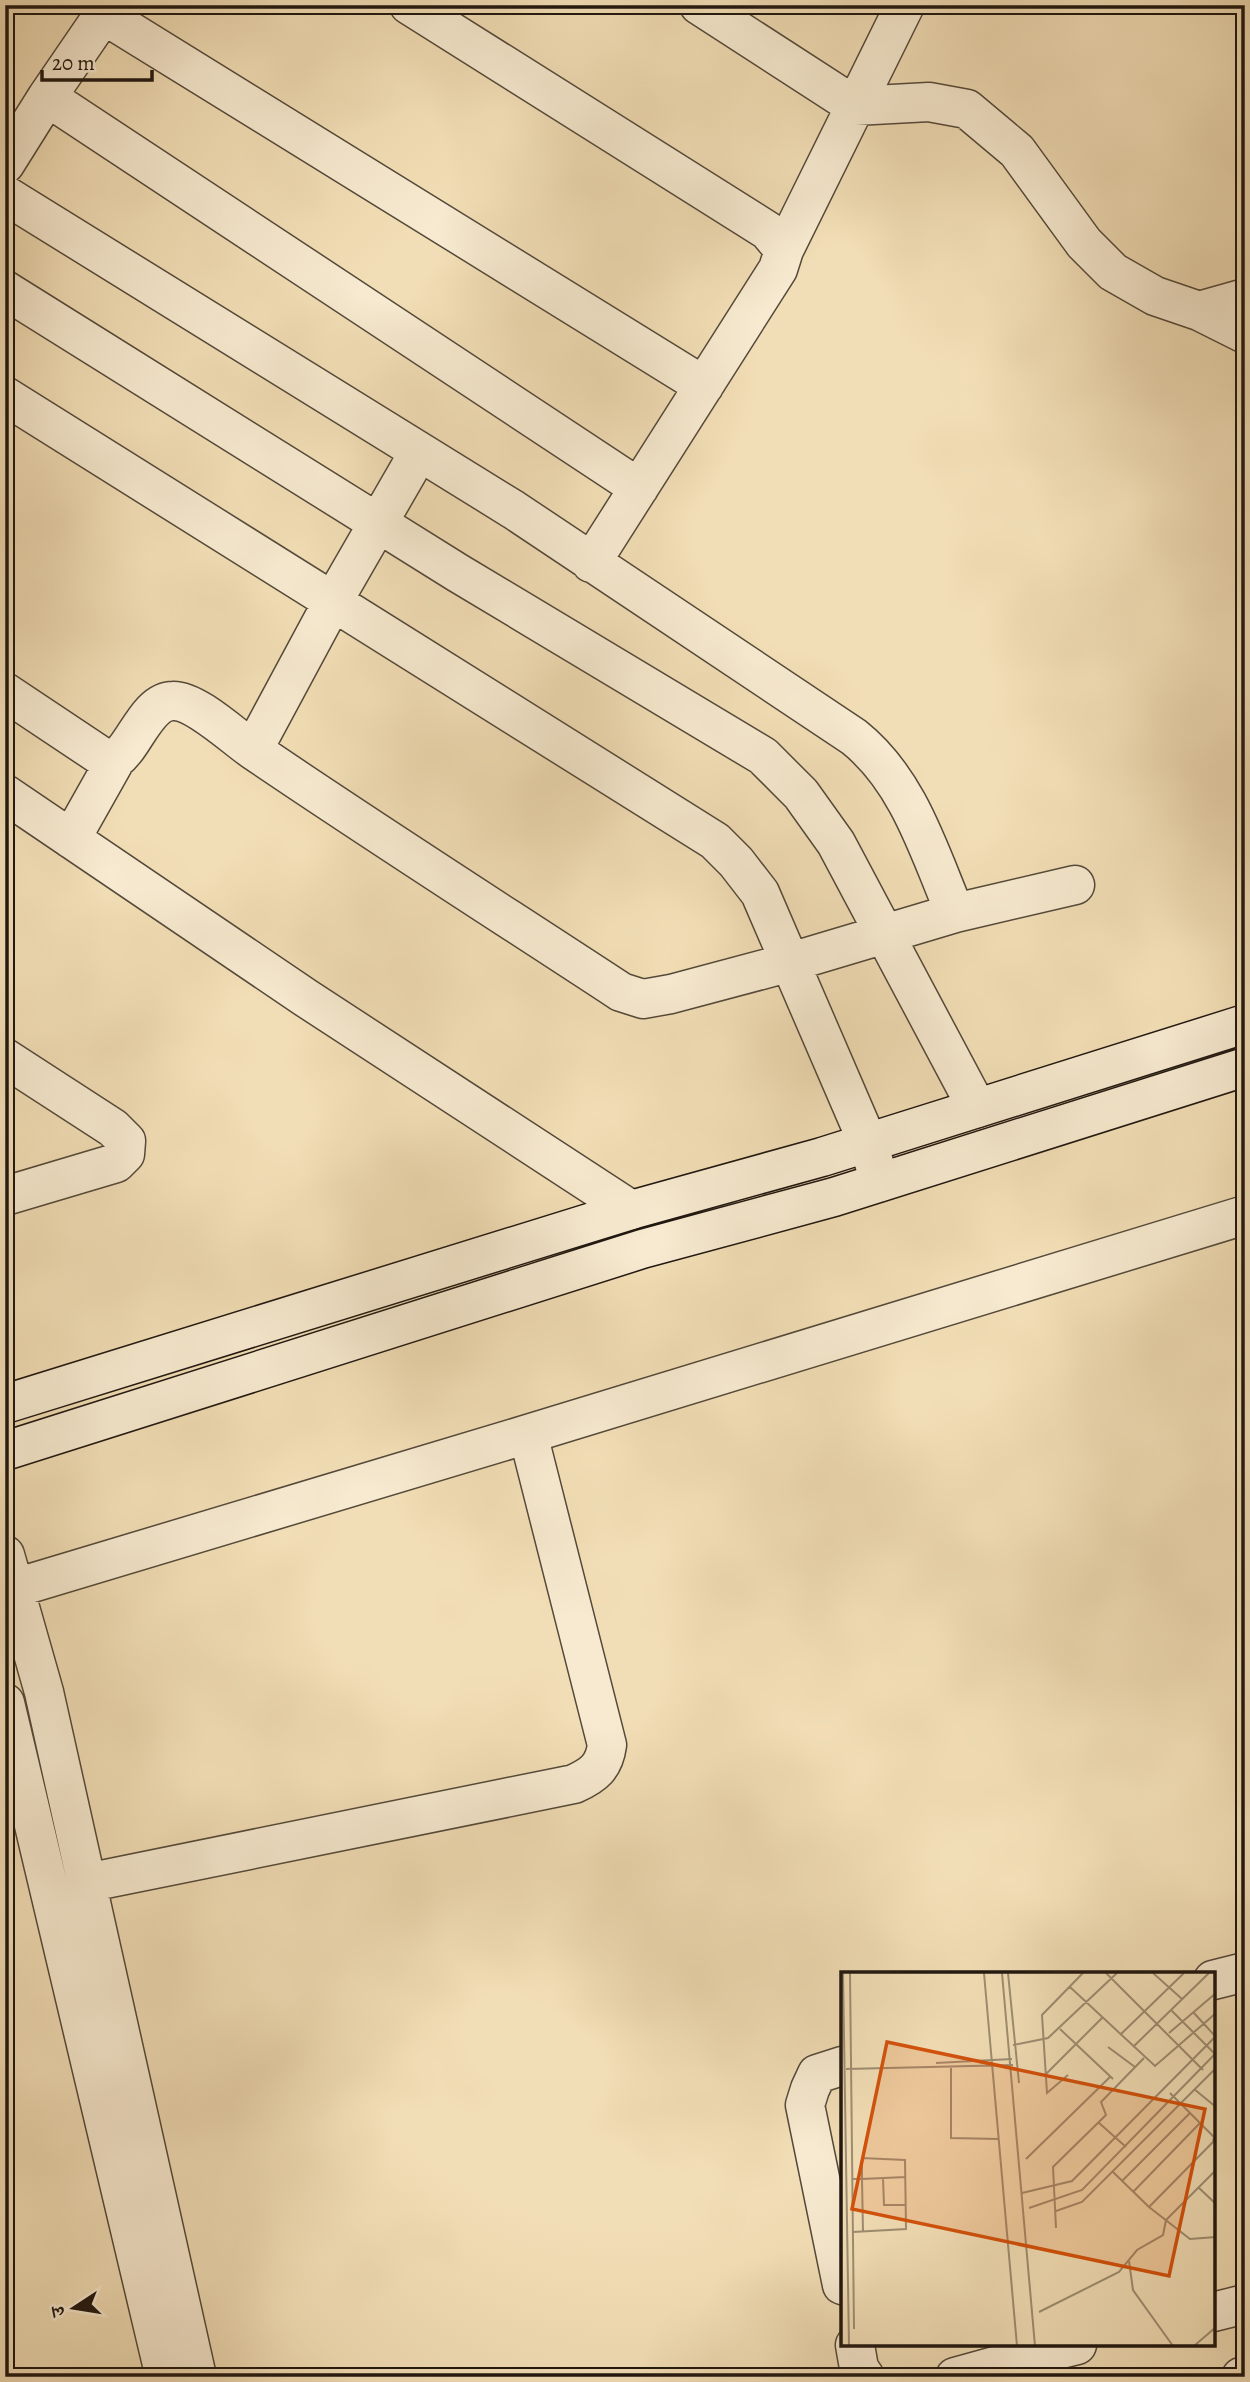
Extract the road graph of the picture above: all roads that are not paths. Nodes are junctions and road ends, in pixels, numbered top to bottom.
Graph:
1 (409, 5) edge
2 (699, 5) edge
3 (905, 5) edge
4 (107, 10) edge
5 (47, 97) junction
6 (855, 106) junction
7 (5, 164) edge
8 (5, 195) edge
9 (784, 250) junction
10 (5, 290) edge
11 (1245, 298) edge
12 (1199, 312) junction
13 (1245, 334) edge
14 (704, 386) junction
15 (5, 397) edge
16 (419, 452) junction
17 (639, 488) junction
18 (379, 524) junction
19 (591, 563) junction
20 (332, 603) junction
21 (5, 692) edge
22 (253, 750) junction
23 (116, 759) junction
24 (5, 794) edge
25 (71, 839) junction
26 (1075, 886) dead end
27 (955, 913) junction
28 (886, 933) junction
29 (791, 962) junction
30 (1245, 1024) edge
31 (5, 1058) edge
32 (1245, 1067) edge
33 (977, 1108) junction
34 (868, 1143) junction
35 (880, 1182) junction
36 (5, 1196) edge
37 (631, 1210) junction
38 (1245, 1214) edge
39 (5, 1404) edge
40 (528, 1434) junction
41 (5, 1451) edge
42 (9, 1578) edge
43 (5, 1703) edge
44 (86, 1883) junction
45 (1245, 1972) edge
46 (1215, 1980) edge
47 (841, 2066) edge
48 (841, 2280) edge
49 (1245, 2304) edge
50 (1215, 2312) edge
51 (855, 2347) edge
52 (1069, 2347) edge
53 (1020, 2360) edge
54 (165, 2377) edge
55 (197, 2377) edge
56 (865, 2377) edge
57 (954, 2377) edge

1 - 9 street
2 - 6 street
3 - 6 street
4 - 5 street
4 - 14 street
5 - 7 street
5 - 17 street
6 - 9 street
6 - 12 street
8 - 16 street
9 - 14 street
10 - 18 street
11 - 12 street
12 - 13 street
14 - 17 street
15 - 20 street
16 - 18 street
16 - 19 street
17 - 19 street
18 - 20 street
18 - 28 street
19 - 27 street
20 - 22 street
20 - 29 street
21 - 23 street
22 - 23 street
22 - 29 street
23 - 25 street
24 - 25 street
25 - 37 street
26 - 27 street
27 - 28 street
28 - 29 street
28 - 33 street
29 - 34 street
30 - 33 street
31 - 36 street
32 - 35 street
33 - 34 street
34 - 35 street
34 - 37 street
35 - 41 street
37 - 39 street
38 - 40 street
40 - 42 street
40 - 44 street
42 - 44 street
43 - 54 street
44 - 55 street
45 - 46 street
47 - 48 street
49 - 50 street
51 - 56 street
52 - 53 street
53 - 57 street

